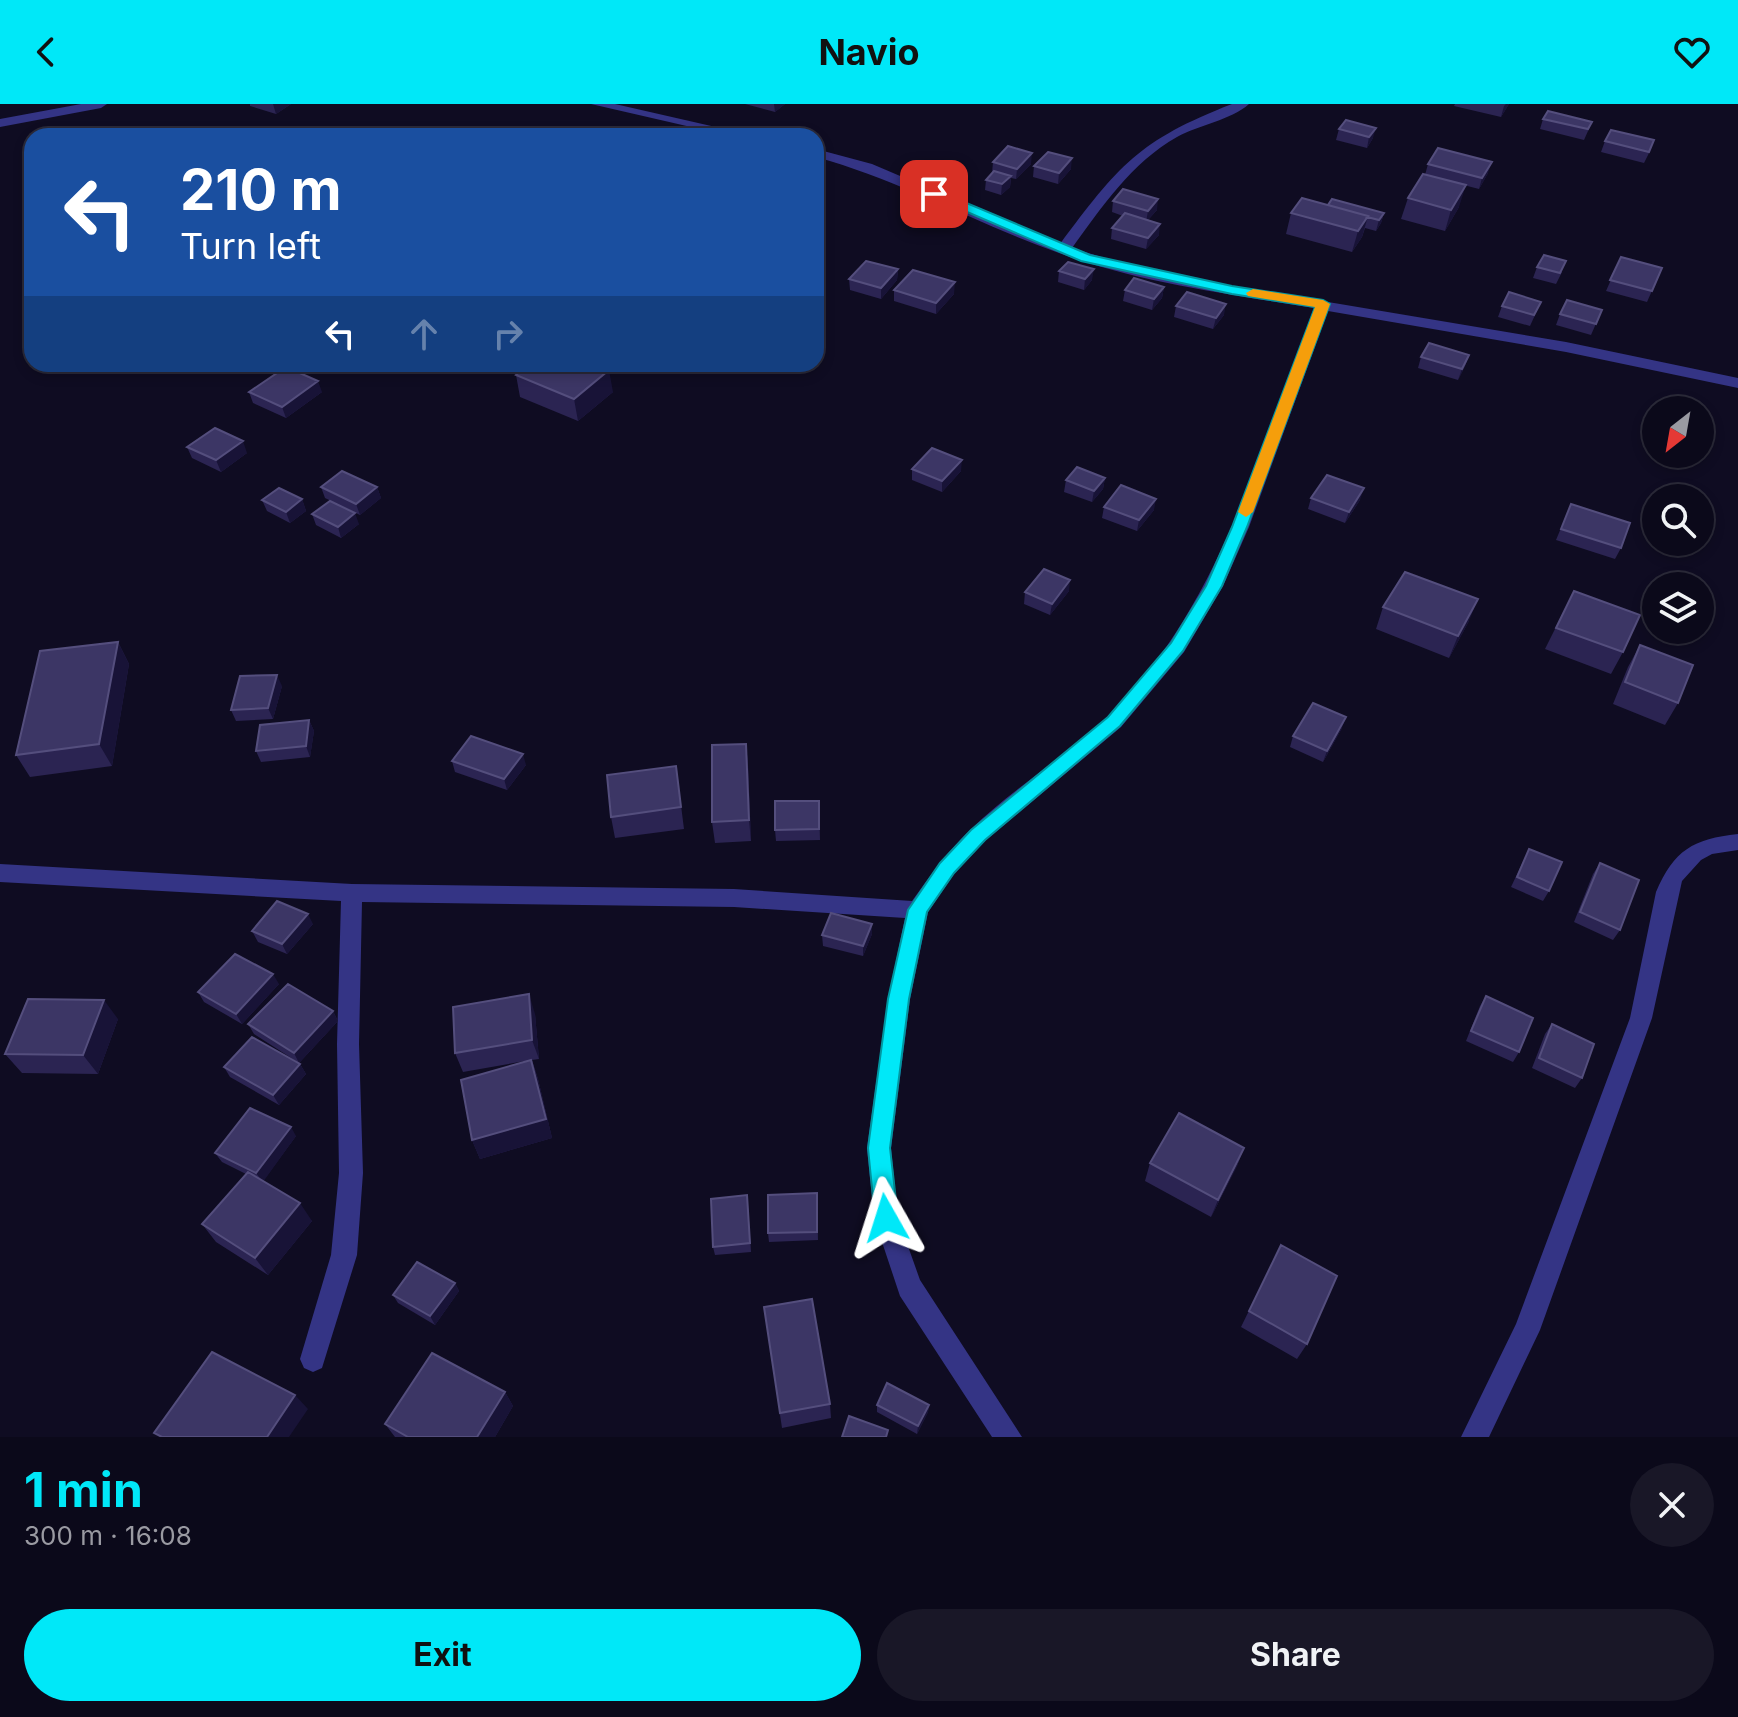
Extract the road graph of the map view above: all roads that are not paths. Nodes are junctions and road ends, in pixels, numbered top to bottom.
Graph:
1 (101, 104) edge
2 (597, 104) edge
3 (1243, 104) edge
4 (0, 123) edge
5 (710, 128) edge
6 (824, 155) edge
7 (1063, 250) junction
8 (1323, 304) junction
9 (1738, 383) edge
10 (1738, 842) edge
11 (0, 873) edge
12 (352, 893) junction
13 (918, 910) junction
14 (313, 1359) dead end
15 (1008, 1437) edge
16 (1475, 1437) edge

1 - 4 street
2 - 5 street
3 - 7 street
6 - 7 street
7 - 8 street
8 - 9 street
8 - 13 street
10 - 16 street
11 - 12 street
12 - 13 street
12 - 14 street
13 - 15 street

